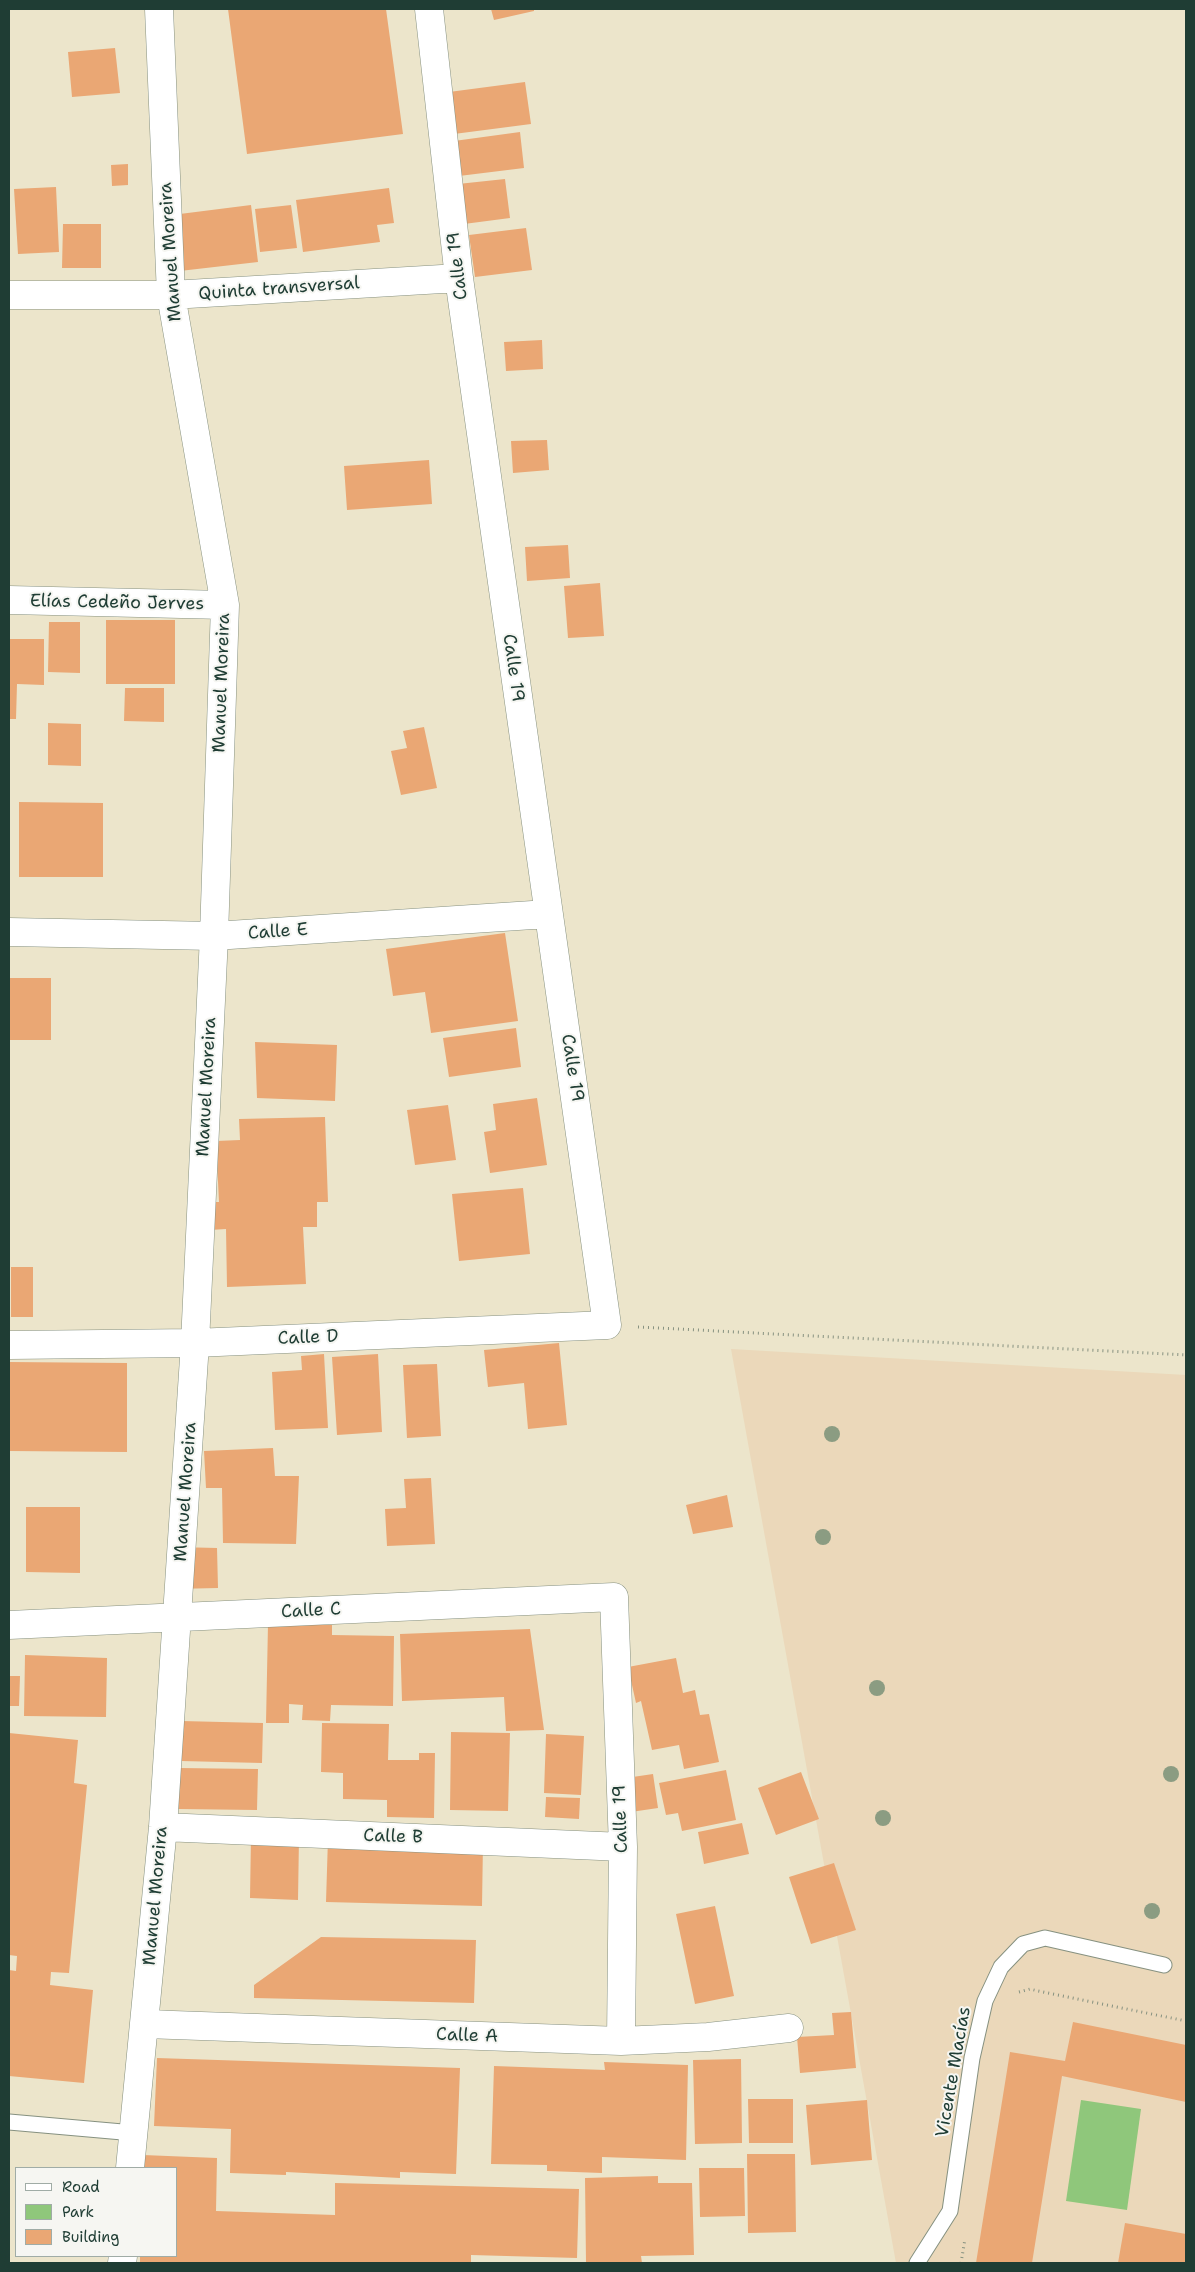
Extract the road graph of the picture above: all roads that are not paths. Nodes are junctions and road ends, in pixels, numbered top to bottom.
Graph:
1 (159, 9) edge
2 (429, 9) edge
3 (459, 278) junction
4 (171, 295) junction
5 (9, 296) edge
6 (9, 600) edge
7 (225, 606) junction
8 (548, 914) junction
9 (9, 932) edge
10 (214, 936) junction
11 (607, 1325) joint
12 (195, 1343) junction
13 (9, 1345) edge
14 (614, 1597) joint
15 (178, 1616) junction
16 (9, 1624) edge
17 (162, 1827) junction
18 (623, 1846) junction
19 (1164, 1965) dead end
20 (145, 2024) junction
21 (788, 2028) dead end
22 (621, 2041) junction
23 (9, 2122) edge
24 (134, 2133) junction
25 (130, 2167) edge
26 (917, 2263) edge

1 - 4 street, Manuel Moreira
2 - 3 street, Calle 19
3 - 4 street, Quinta transversal
3 - 8 street, Calle 19
4 - 5 street, Quinta transversal
4 - 7 street, Manuel Moreira
6 - 7 street, Elías Cedeño Jerves
7 - 10 street, Manuel Moreira
8 - 10 street, Calle E
8 - 11 street, Calle 19
9 - 10 street, Calle E
10 - 12 street, Manuel Moreira
11 - 12 street, Calle D
12 - 13 street, Calle D
12 - 15 street, Manuel Moreira
14 - 15 street, Calle C
14 - 18 street, Calle 19
15 - 16 street, Calle C
15 - 17 street, Manuel Moreira
17 - 18 street, Calle B
17 - 20 street, Manuel Moreira
18 - 22 street, Calle 19
19 - 26 lane, Vicente Macías
20 - 22 street, Calle A
20 - 24 street, Manuel Moreira
21 - 22 street, Calle A
23 - 24 lane
24 - 25 street, Manuel Moreira

